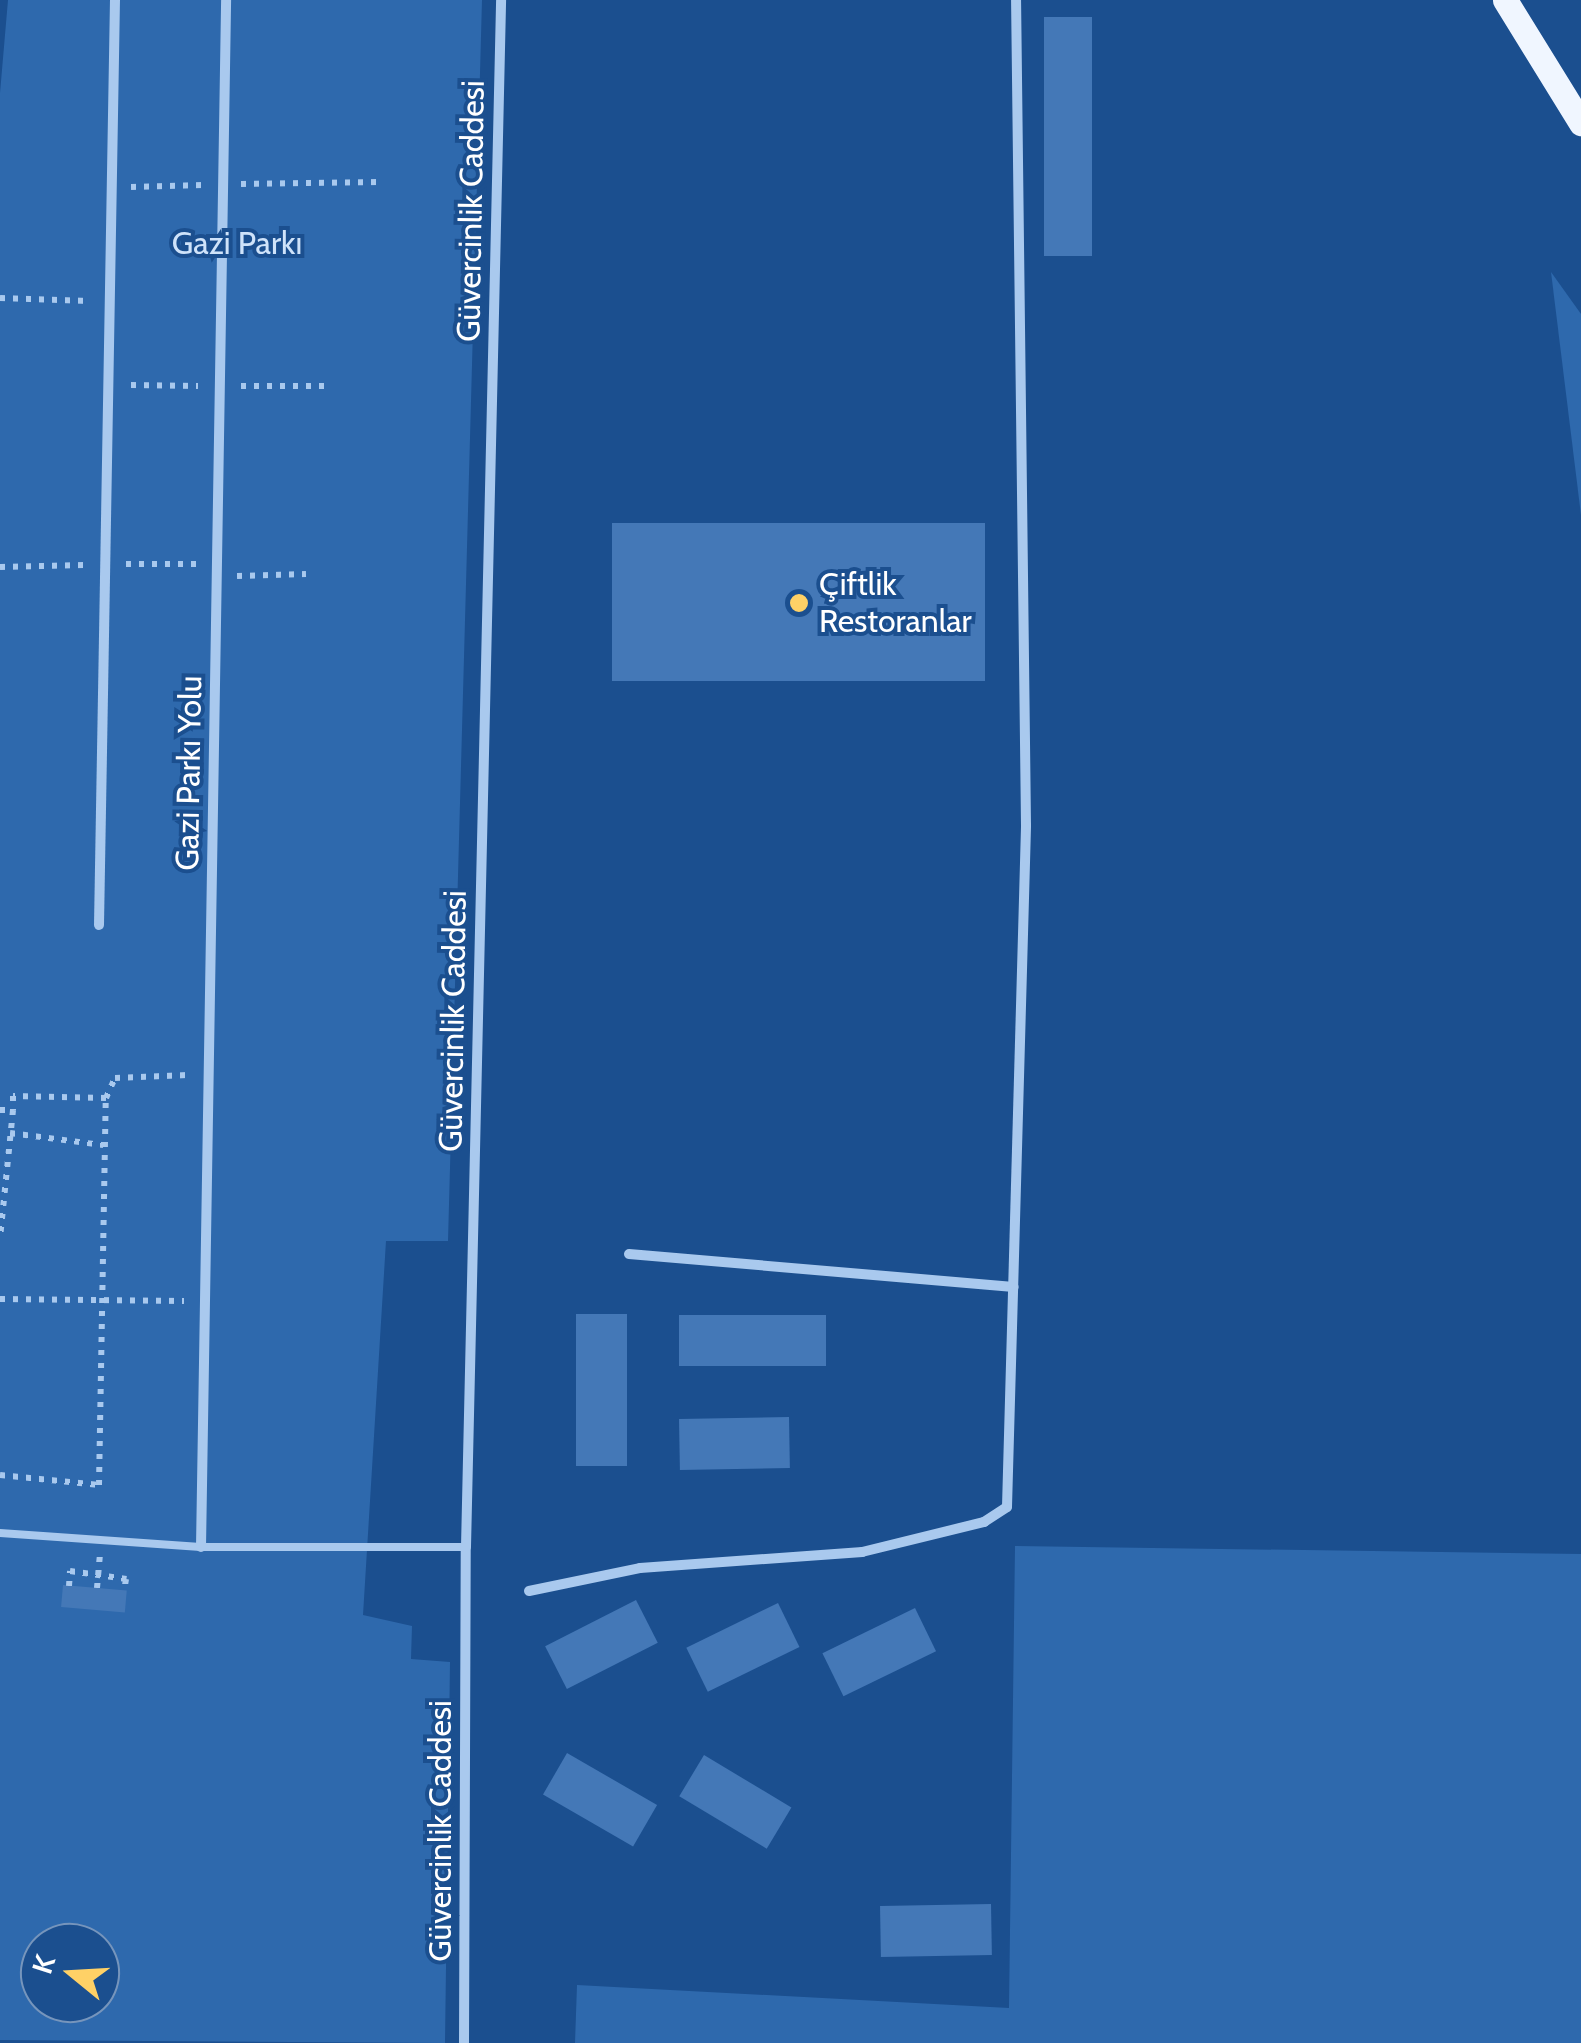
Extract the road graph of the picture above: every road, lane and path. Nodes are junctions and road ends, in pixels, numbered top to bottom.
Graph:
1 (116, 0) edge
2 (226, 0) edge
3 (501, 0) edge
4 (1016, 0) edge
5 (1505, 0) edge
6 (1581, 124) edge
7 (380, 182) dead end
8 (223, 184) junction
9 (112, 188) junction
10 (0, 298) edge
11 (110, 302) junction
12 (109, 384) junction
13 (220, 386) junction
14 (329, 386) dead end
15 (107, 564) junction
16 (0, 567) edge
17 (217, 571) junction
18 (306, 574) dead end
19 (100, 925) dead end
20 (209, 1074) junction
21 (106, 1098) junction
22 (0, 1110) edge
23 (13, 1110) junction
24 (10, 1133) junction
25 (104, 1144) junction
26 (0, 1237) edge
27 (629, 1254) dead end
28 (1014, 1287) junction
29 (0, 1299) edge
30 (205, 1300) junction
31 (96, 1302) junction
32 (0, 1475) edge
33 (0, 1533) edge
34 (466, 1546) junction
35 (200, 1547) junction
36 (69, 1586) dead end
37 (529, 1590) dead end
38 (124, 1591) dead end
39 (464, 2043) edge

1 - 9 street
2 - 8 street, Gazi Parkı Yolu
3 - 34 street, Güvercinlik Caddesi
4 - 28 street
5 - 6 main road
7 - 8 path
8 - 9 path
8 - 13 street, Gazi Parkı Yolu
9 - 11 street
10 - 11 path
11 - 12 street
12 - 13 path
12 - 15 street
13 - 14 path
13 - 17 street, Gazi Parkı Yolu
15 - 16 path
15 - 17 path
15 - 19 street
17 - 18 path
17 - 20 street, Gazi Parkı Yolu
20 - 21 path
20 - 30 street, Gazi Parkı Yolu
21 - 23 path
21 - 25 path
22 - 23 path
23 - 24 path
24 - 25 path
24 - 26 path
25 - 31 path
27 - 28 street
28 - 37 street
29 - 31 path
30 - 31 path
30 - 35 street, Gazi Parkı Yolu
31 - 32 path
33 - 35 lane
34 - 35 lane
34 - 39 street, Güvercinlik Caddesi
36 - 38 path

